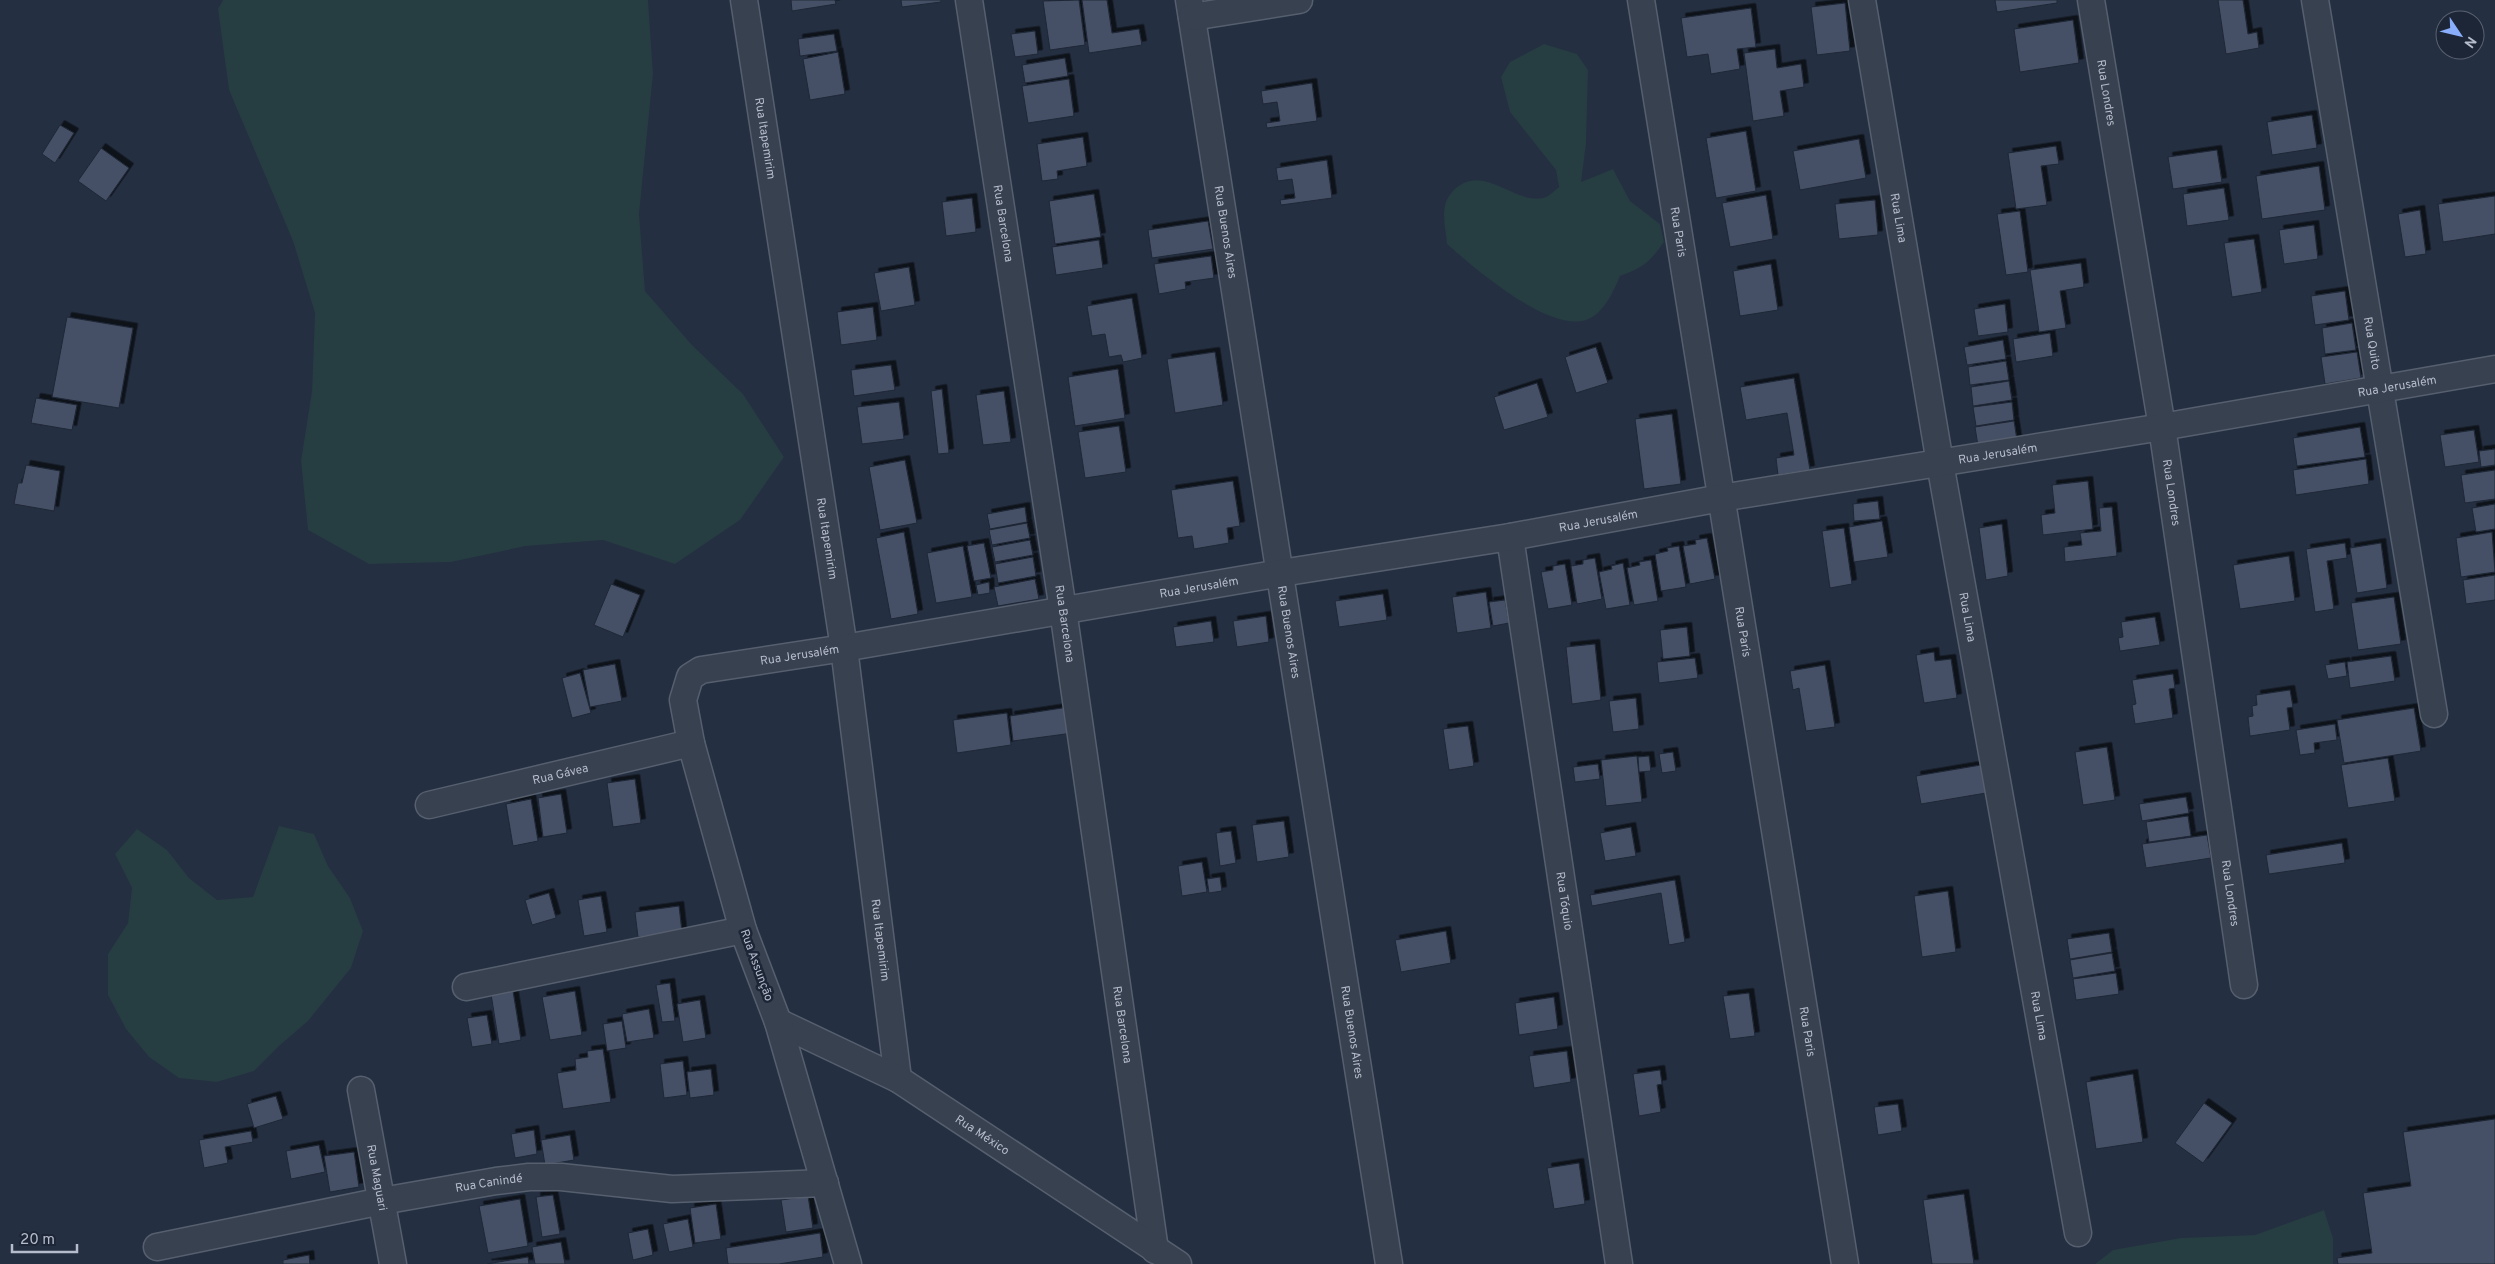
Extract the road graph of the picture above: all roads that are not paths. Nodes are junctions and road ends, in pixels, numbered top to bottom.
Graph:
1 (744, 0) edge
2 (969, 0) edge
3 (1299, 0) edge
4 (1641, 0) edge
5 (1862, 0) edge
6 (2091, 0) edge
7 (2315, 0) edge
8 (1190, 8) edge
9 (2495, 369) edge
10 (2379, 390) junction
11 (2162, 427) junction
12 (1940, 462) junction
13 (1721, 498) junction
14 (1510, 538) junction
15 (1281, 573) junction
16 (1063, 610) junction
17 (844, 648) junction
18 (701, 670) joint
19 (2434, 714) dead end
20 (691, 743) junction
21 (429, 805) dead end
22 (743, 930) junction
23 (2244, 985) dead end
24 (466, 987) dead end
25 (778, 1022) junction
26 (898, 1079) junction
27 (361, 1090) dead end
28 (825, 1183) junction
29 (382, 1201) junction
30 (2078, 1233) dead end
31 (156, 1247) dead end
32 (1155, 1250) junction
33 (393, 1264) edge
34 (848, 1264) edge
35 (1178, 1264) edge
36 (1388, 1264) edge
37 (1620, 1264) edge
38 (1846, 1264) edge

1 - 17 street, Rua Itapemirim
2 - 16 street, Rua Barcelona
3 - 8 street
4 - 13 street, Rua Paris
5 - 12 street, Rua Lima
6 - 11 street, Rua Londres
7 - 10 street, Rua Quito
8 - 15 street, Rua Buenos Aires
9 - 10 street, Rua Jerusalém
10 - 11 street, Rua Jerusalém
10 - 19 street, Rua Quito
11 - 12 street, Rua Jerusalém
11 - 23 street, Rua Londres
12 - 13 street, Rua Jerusalém
12 - 30 street, Rua Lima
13 - 14 street, Rua Jerusalém
13 - 38 street, Rua Paris
14 - 15 street, Rua Jerusalém
14 - 37 street, Rua Tóquio
15 - 16 street, Rua Jerusalém
15 - 36 street, Rua Buenos Aires
16 - 17 street, Rua Jerusalém
16 - 32 street, Rua Barcelona
17 - 18 street, Rua Jerusalém
17 - 26 street, Rua Itapemirim
18 - 20 street, Rua Assunção
20 - 21 street, Rua Gávea
20 - 22 street, Rua Assunção
22 - 24 street
22 - 25 street, Rua Assunção
25 - 26 street, Rua México
25 - 28 street, Rua Assunção
26 - 32 street, Rua México
27 - 29 street, Rua Maguari
28 - 29 street, Rua Canindé
28 - 34 street, Rua Assunção
29 - 31 street, Rua Canindé
29 - 33 street, Rua Maguari
32 - 35 street, Rua México

